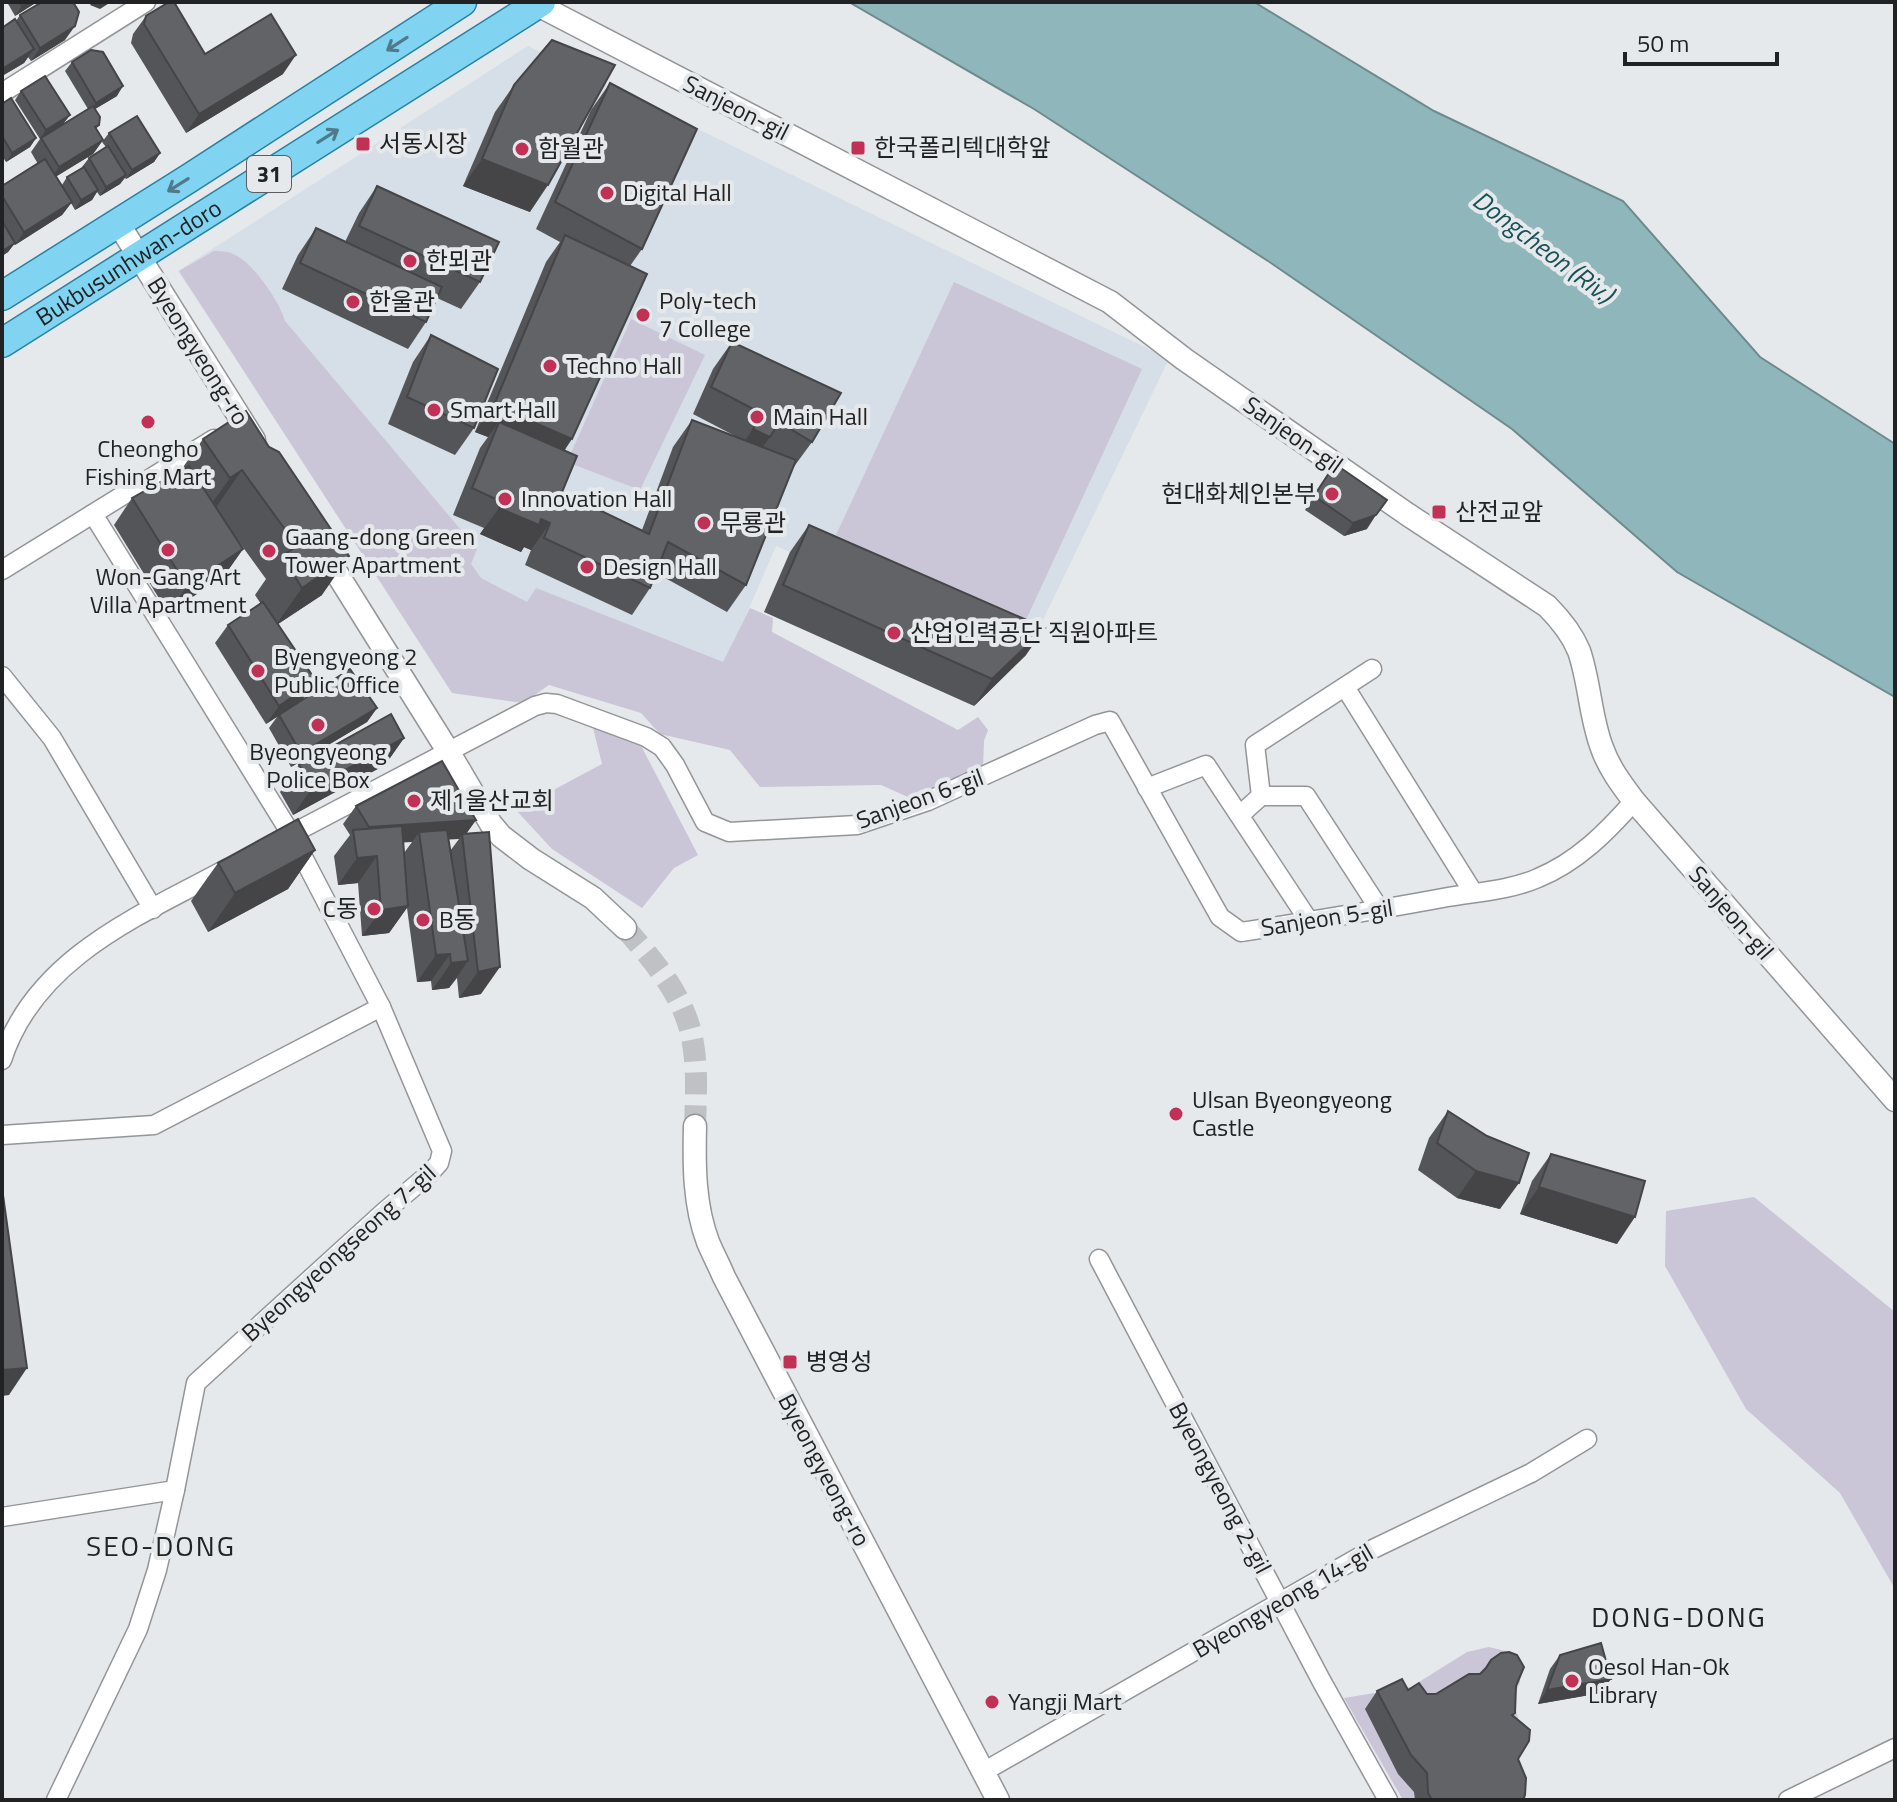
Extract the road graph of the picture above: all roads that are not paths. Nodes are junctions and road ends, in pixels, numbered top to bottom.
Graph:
1 (146, 2) edge
2 (462, 2) edge
3 (536, 3) edge
4 (2, 93) edge
5 (118, 223) junction
6 (139, 256) junction
7 (2, 296) edge
8 (2, 343) edge
9 (243, 422) junction
10 (267, 461) edge
11 (93, 514) junction
12 (308, 526) edge
13 (2, 570) edge
14 (1372, 669) dead end
15 (2, 676) edge
16 (1345, 687) junction
17 (1110, 721) joint
18 (448, 751) junction
19 (1147, 788) junction
20 (1261, 796) junction
21 (1634, 801) junction
22 (1240, 815) junction
23 (291, 834) junction
24 (1473, 892) junction
25 (153, 909) junction
26 (1380, 910) junction
27 (1309, 921) junction
28 (625, 928) tunnel mouth
29 (381, 1007) junction
30 (2, 1060) edge
31 (1895, 1100) edge
32 (695, 1126) tunnel mouth
33 (2, 1135) edge
34 (1099, 1259) dead end
35 (1587, 1439) dead end
36 (175, 1490) junction
37 (2, 1517) edge
38 (1280, 1602) junction
39 (1895, 1748) edge
40 (983, 1772) junction
41 (56, 1800) edge
42 (998, 1800) edge
43 (1388, 1800) edge
44 (1788, 1800) edge

1 - 4 street
2 -> 5 main road, Bukbusunhwan-doro / 31
6 -> 3 main road, Bukbusunhwan-doro / 31
3 - 21 street, Sanjeon-gil
5 - 6 street, Byeongyeong-ro
5 - 7 main road, Bukbusunhwan-doro / 31
6 - 8 main road, Bukbusunhwan-doro / 31
6 - 9 street, Byeongyeong-ro
9 - 10 street, Byeongyeong-ro
9 - 11 street
11 - 13 street
11 - 23 street, Byeongyeongseong 7-gil
12 - 18 street
14 - 16 street
15 - 25 street
16 - 20 street
16 - 24 street
17 - 18 street, Sanjeon 6-gil
17 - 19 street, Sanjeon 5-gil
18 - 23 street, Sanjeon 6-gil
18 - 28 street
19 - 22 street
19 - 27 street, Sanjeon 5-gil
20 - 22 street
20 - 26 street
21 - 24 street, Sanjeon 5-gil
21 - 31 street, Sanjeon-gil
22 - 27 street
23 - 25 street, Sanjeon 6-gil
23 - 29 street, Byeongyeongseong 7-gil
24 - 26 street, Sanjeon 5-gil
25 - 30 street, Sanjeon 6-gil
26 - 27 street, Sanjeon 5-gil
29 - 33 street
29 - 36 street, Byeongyeongseong 7-gil
32 - 40 street, Byeongyeong-ro
34 - 38 street, Byeongyeong 2-gil
35 - 38 street, Byeongyeong 14-gil
36 - 37 street
36 - 41 street, Byeongyeongseong 7-gil
38 - 40 street, Byeongyeong 14-gil
38 - 43 street, Byeongyeong 2-gil
39 - 44 street
40 - 42 street, Byeongyeong-ro

